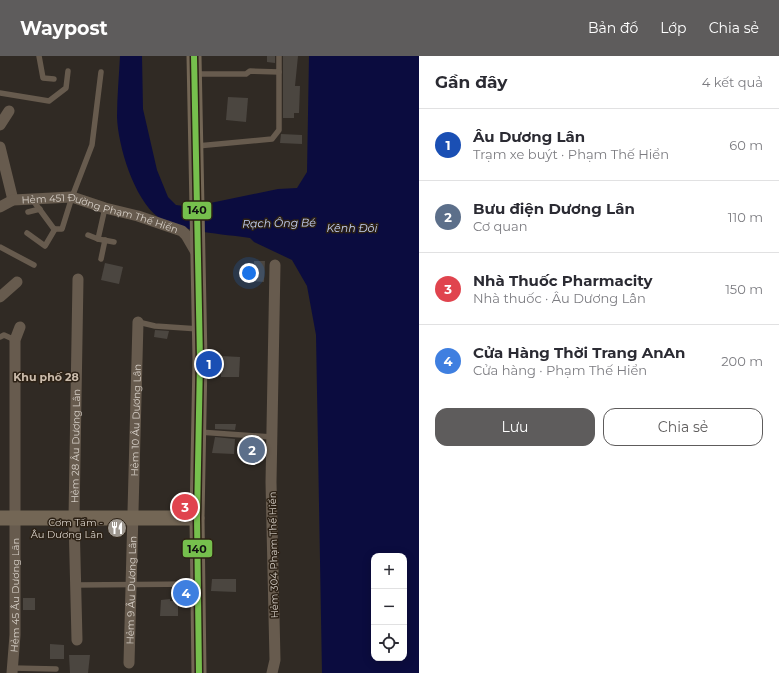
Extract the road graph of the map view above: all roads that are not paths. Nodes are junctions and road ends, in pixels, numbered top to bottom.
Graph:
1 (39, 56) edge
2 (194, 56) edge
3 (279, 56) edge
4 (68, 71) dead end
5 (101, 72) dead end
6 (279, 72) junction
7 (194, 74) junction
8 (54, 79) dead end
9 (0, 93) edge
10 (9, 111) dead end
11 (0, 125) edge
12 (195, 146) junction
13 (0, 147) edge
14 (72, 197) junction
15 (32, 198) junction
16 (13, 200) junction
17 (0, 207) edge
18 (105, 208) junction
19 (40, 209) junction
20 (28, 212) dead end
21 (55, 229) junction
22 (27, 232) dead end
23 (88, 236) dead end
24 (98, 239) junction
25 (105, 240) junction
26 (114, 242) dead end
27 (0, 247) edge
28 (197, 255) junction
29 (101, 259) dead end
30 (275, 265) dead end
31 (34, 266) dead end
32 (78, 279) dead end
33 (18, 282) dead end
34 (0, 297) edge
35 (138, 322) joint
36 (20, 327) dead end
37 (199, 329) junction
38 (0, 337) edge
39 (16, 340) junction
40 (198, 432) junction
41 (272, 437) junction
42 (7, 518) edge
43 (74, 518) junction
44 (134, 518) junction
45 (197, 518) junction
46 (198, 584) junction
47 (76, 585) junction
48 (132, 585) junction
49 (77, 640) dead end
50 (129, 663) dead end
51 (56, 669) dead end
52 (12, 670) edge
53 (199, 673) edge
54 (272, 673) edge

1 - 8 lane
2 - 7 main road
3 - 6 lane
4 - 9 lane
5 - 14 lane
6 - 7 lane
6 - 12 lane
7 - 12 main road
10 - 11 street
12 - 28 main road
13 - 16 street
14 - 15 street, Hẻm 451 Đường Phạm Thế Hiển
14 - 18 street, Hẻm 451 Đường Phạm Thế Hiển
14 - 21 lane
15 - 16 street, Hẻm 451 Đường Phạm Thế Hiển
15 - 19 lane
16 - 17 street
18 - 24 lane
18 - 28 street, Hẻm 451 Đường Phạm Thế Hiển
19 - 20 lane
19 - 21 lane
21 - 22 lane
23 - 24 lane
24 - 25 lane
25 - 26 lane
25 - 29 lane
27 - 31 lane
28 - 37 main road
30 - 41 street, Hẻm 304 Phạm Thế Hiển
32 - 43 street, Hẻm 28 Âu Dương Lân
33 - 34 street
35 - 37 lane
35 - 44 street, Hẻm 10 Âu Dương Lân
36 - 39 street, Hẻm 45 Âu Dương Lân
37 - 40 main road
38 - 39 lane
39 - 42 street, Hẻm 45 Âu Dương Lân
40 - 41 lane
40 - 45 main road
41 - 54 street, Hẻm 304 Phạm Thế Hiển
42 - 43 main road
42 - 52 street, Hẻm 45 Âu Dương Lân
43 - 44 main road
43 - 47 street, Hẻm 28 Âu Dương Lân
44 - 45 main road
44 - 48 street, Hẻm 9 Âu Dương Lân
45 - 46 main road
46 - 48 lane
46 - 53 main road
47 - 48 lane
47 - 49 street, Hẻm 28 Âu Dương Lân
48 - 50 street, Hẻm 9 Âu Dương Lân
51 - 52 lane

